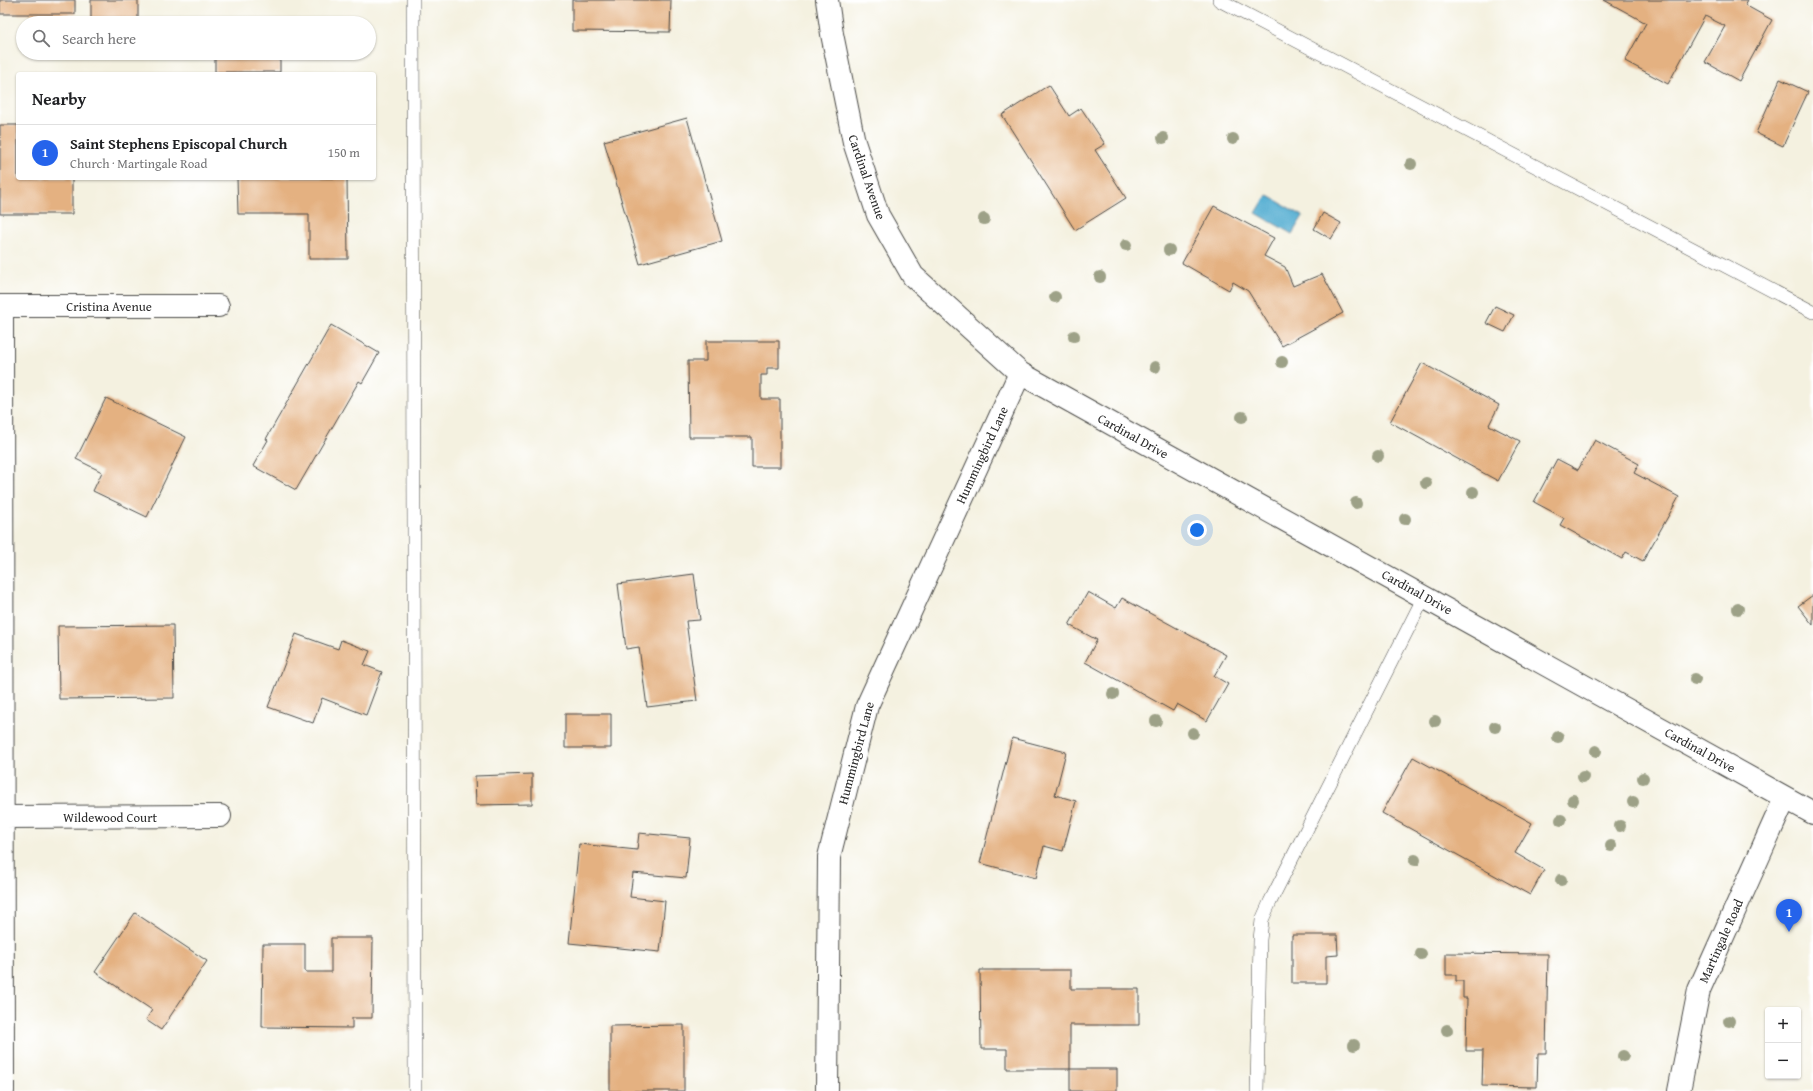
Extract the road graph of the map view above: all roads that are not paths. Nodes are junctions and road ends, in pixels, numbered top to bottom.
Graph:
1 (413, 0) edge
2 (827, 0) edge
3 (1219, 0) edge
4 (1, 306) edge
5 (218, 306) dead end
6 (1813, 312) edge
7 (1020, 373) junction
8 (1424, 597) junction
9 (1785, 798) junction
10 (1813, 813) edge
11 (220, 816) dead end
12 (1, 817) edge
13 (3, 1091) edge
14 (415, 1091) edge
15 (827, 1091) edge
16 (1257, 1091) edge
17 (1679, 1091) edge

1 - 14 lane
2 - 7 street, Cardinal Avenue
3 - 6 lane
4 - 5 street, Cristina Avenue
4 - 12 street
7 - 8 street, Cardinal Drive
7 - 15 street, Hummingbird Lane
8 - 9 street, Cardinal Drive
8 - 16 lane
9 - 10 street, Cardinal Drive
9 - 17 street, Martingale Road
11 - 12 street, Wildewood Court
12 - 13 street

